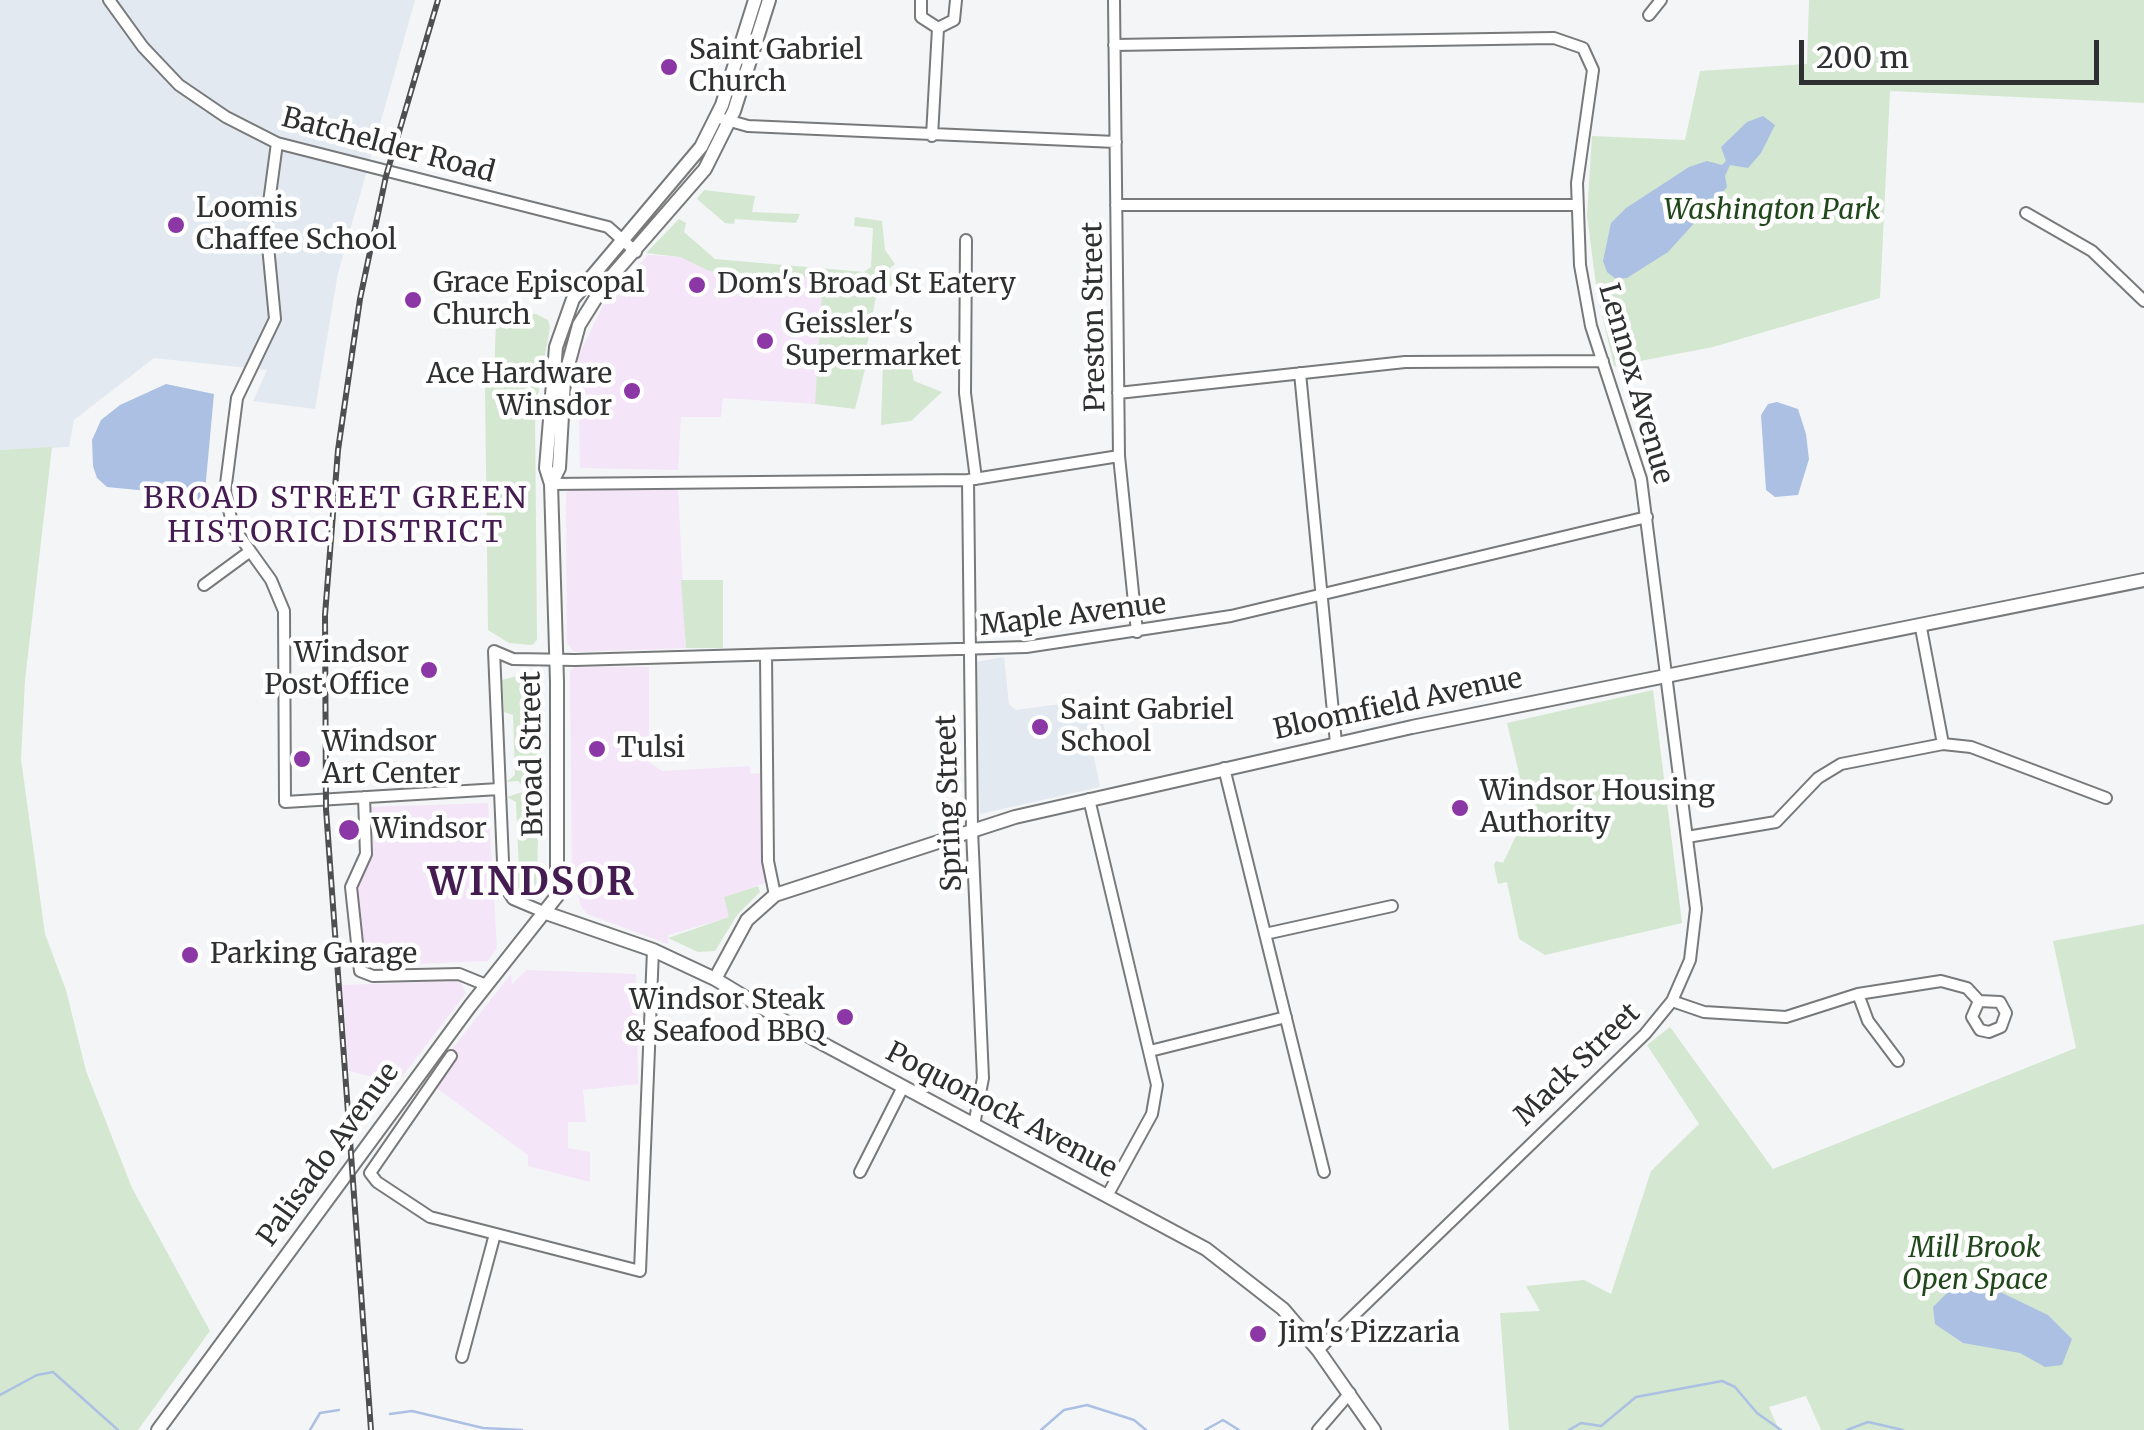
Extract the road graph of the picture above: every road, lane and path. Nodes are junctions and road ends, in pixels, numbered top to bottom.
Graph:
1 (109, 0) edge
2 (755, 0) edge
3 (770, 0) edge
4 (921, 0) edge
5 (956, 0) edge
6 (1114, 0) edge
7 (1661, 0) edge
8 (1649, 15) dead end
9 (938, 28) junction
10 (1114, 44) junction
11 (723, 120) junction
12 (932, 136) junction
13 (1116, 142) junction
14 (277, 143) junction
15 (1116, 205) junction
16 (1576, 206) junction
17 (2026, 213) dead end
18 (626, 238) junction
19 (966, 240) dead end
20 (636, 252) junction
21 (2144, 301) edge
22 (572, 322) junction
23 (1603, 361) junction
24 (1300, 373) junction
25 (1118, 393) junction
26 (1119, 456) junction
27 (972, 479) junction
28 (551, 484) junction
29 (1647, 517) junction
30 (250, 552) junction
31 (2144, 580) edge
32 (204, 585) dead end
33 (1322, 594) junction
34 (1921, 628) junction
35 (1137, 632) junction
36 (494, 652) joint
37 (969, 652) junction
38 (766, 654) junction
39 (556, 659) junction
40 (1664, 675) junction
41 (1336, 743) junction
42 (1943, 744) junction
43 (1224, 768) junction
44 (499, 789) junction
45 (364, 797) junction
46 (2106, 798) dead end
47 (1088, 799) junction
48 (972, 830) junction
49 (1687, 837) junction
50 (775, 894) junction
51 (1392, 906) dead end
52 (546, 913) junction
53 (1265, 934) junction
54 (653, 950) junction
55 (714, 980) junction
56 (486, 984) junction
57 (1858, 994) junction
58 (1672, 1001) junction
59 (1979, 1001) dead end
60 (1286, 1017) junction
61 (1150, 1052) junction
62 (452, 1056) dead end
63 (1898, 1061) dead end
64 (903, 1087) junction
65 (974, 1124) junction
66 (860, 1172) dead end
67 (1324, 1172) dead end
68 (1106, 1196) junction
69 (495, 1234) junction
70 (1318, 1350) junction
71 (462, 1357) dead end
72 (1350, 1393) junction
73 (158, 1430) edge
74 (1318, 1430) edge
75 (1374, 1430) edge

1 - 14 street, Batchelder Road
2 - 11 main road, Broad Street
3 - 11 main road, Broad Street
4 - 9 street
5 - 9 street
6 - 10 street, Preston Street
7 - 8 street
9 - 12 street
10 - 13 street, Preston Street
10 - 16 street, Lennox Avenue
11 - 12 street
11 - 18 main road, Broad Street
11 - 20 main road, Broad Street
12 - 13 street
13 - 15 street, Preston Street
14 - 18 street, Batchelder Road
14 - 30 street
15 - 16 street
15 - 25 street, Preston Street
16 - 23 street, Lennox Avenue
17 - 21 street
18 - 20 street
18 - 22 main road, Broad Street
19 - 27 street, Spring Street
20 - 22 main road, Broad Street
22 - 28 main road, Broad Street
23 - 24 street
23 - 29 street, Lennox Avenue
24 - 25 street
24 - 33 street
25 - 26 street, Preston Street
26 - 27 street
26 - 35 street, Preston Street
27 - 28 street
27 - 37 street, Spring Street
28 - 39 main road, Broad Street
29 - 33 street, Maple Avenue
29 - 40 street, Lennox Avenue
30 - 32 street
30 - 45 street
31 - 34 main road, Bloomfield Avenue
33 - 35 street, Maple Avenue
33 - 41 street
34 - 40 main road, Bloomfield Avenue
34 - 42 street
35 - 37 street, Maple Avenue
36 - 39 street, Maple Avenue
36 - 44 street, Broad Street
37 - 38 street, Maple Avenue
37 - 48 street, Spring Street
38 - 39 street, Maple Avenue
38 - 50 street
39 - 52 main road, Broad Street
40 - 41 main road, Bloomfield Avenue
40 - 49 street, Mack Street
41 - 43 main road, Bloomfield Avenue
42 - 46 street
42 - 49 street
43 - 47 main road, Bloomfield Avenue
43 - 53 street
44 - 45 street
44 - 52 street, Broad Street
45 - 56 street
47 - 48 main road, Bloomfield Avenue
47 - 61 street
48 - 50 main road, Bloomfield Avenue
48 - 65 street, Spring Street
49 - 58 street, Mack Street
50 - 55 main road, Bloomfield Avenue
51 - 53 street
52 - 54 main road, Poquonock Avenue
52 - 56 main road, Palisado Avenue
53 - 60 street
54 - 55 main road, Poquonock Avenue
54 - 69 street
55 - 64 main road, Poquonock Avenue
56 - 73 main road, Palisado Avenue
57 - 58 street
57 - 59 street
57 - 63 street
58 - 70 street, Mack Street
60 - 61 street
60 - 67 street
61 - 68 street
62 - 69 street
64 - 65 main road, Poquonock Avenue
64 - 66 street
65 - 68 main road, Poquonock Avenue
68 - 70 main road, Poquonock Avenue
69 - 71 street
70 - 72 main road, Poquonock Avenue
72 - 74 street
72 - 75 main road, Poquonock Avenue

